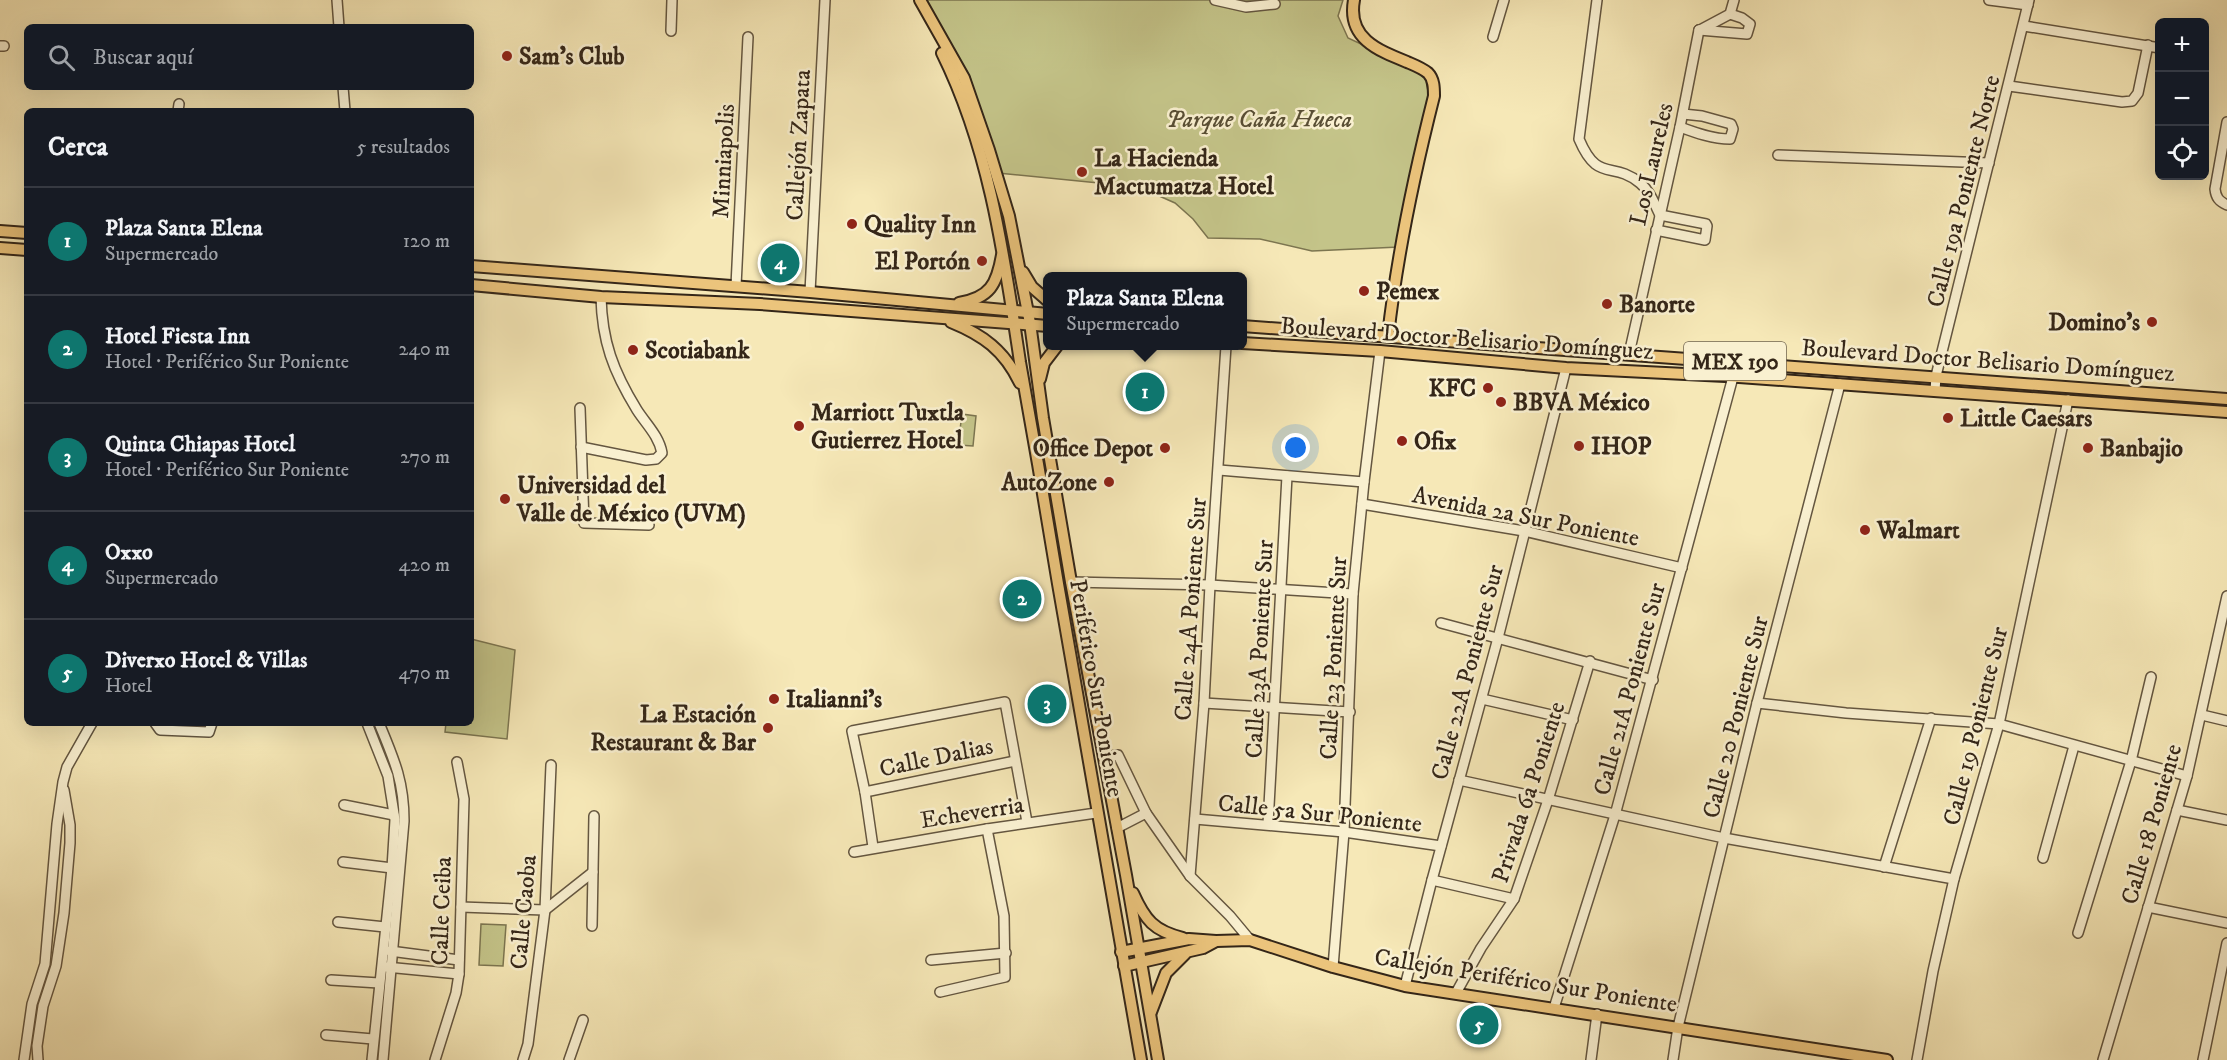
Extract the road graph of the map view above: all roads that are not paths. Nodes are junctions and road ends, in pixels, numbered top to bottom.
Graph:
1 (337, 0) edge
2 (672, 0) edge
3 (825, 0) edge
4 (912, 0) edge
5 (920, 0) edge
6 (1215, 0) edge
7 (1354, 0) edge
8 (1504, 0) edge
9 (1597, 0) edge
10 (1734, 0) edge
11 (1989, 0) edge
12 (2029, 3) edge
13 (1275, 4) dead end
14 (1730, 14) junction
15 (339, 24) edge
16 (2024, 26) junction
17 (1699, 30) junction
18 (671, 31) dead end
19 (748, 37) dead end
20 (1493, 37) dead end
21 (2148, 45) junction
22 (2155, 47) edge
23 (2009, 86) junction
24 (343, 90) edge
25 (345, 108) edge
26 (1683, 114) junction
27 (2227, 123) edge
28 (1680, 127) junction
29 (1778, 155) dead end
30 (1989, 163) junction
31 (2227, 205) edge
32 (1660, 215) junction
33 (1656, 230) junction
34 (0, 231) edge
35 (24, 233) edge
36 (1003, 246) junction
37 (0, 248) edge
38 (24, 250) edge
39 (1018, 259) junction
40 (474, 266) edge
41 (474, 285) edge
42 (736, 286) junction
43 (810, 292) junction
44 (601, 297) junction
45 (1043, 297) edge
46 (947, 305) junction
47 (1013, 310) junction
48 (1043, 315) edge
49 (942, 318) junction
50 (1029, 318) junction
51 (1016, 323) junction
52 (1043, 324) edge
53 (1247, 326) edge
54 (1388, 336) junction
55 (1247, 344) edge
56 (1053, 350) edge
57 (1226, 350) edge
58 (1380, 351) junction
59 (1629, 354) junction
60 (1566, 368) junction
61 (1936, 376) junction
62 (1733, 377) junction
63 (1840, 384) junction
64 (1038, 386) junction
65 (1935, 391) junction
66 (1027, 395) junction
67 (2227, 399) edge
68 (2068, 400) junction
69 (580, 408) dead end
70 (2227, 412) edge
71 (581, 447) junction
72 (1219, 470) junction
73 (1287, 476) junction
74 (1364, 482) junction
75 (1362, 504) junction
76 (649, 525) dead end
77 (1524, 531) junction
78 (1052, 550) junction
79 (1067, 559) junction
80 (1682, 567) junction
81 (1071, 582) junction
82 (1210, 585) junction
83 (1281, 589) junction
84 (1353, 594) junction
85 (2227, 596) edge
86 (1075, 604) junction
87 (1062, 607) junction
88 (2225, 617) edge
89 (1441, 623) dead end
90 (1498, 638) junction
91 (1590, 661) junction
92 (2151, 677) dead end
93 (1653, 680) junction
94 (1482, 699) junction
95 (1204, 703) junction
96 (1757, 703) junction
97 (1276, 708) junction
98 (1350, 712) junction
99 (2202, 715) junction
100 (1931, 718) junction
101 (1573, 720) junction
102 (2227, 721) edge
103 (2000, 724) junction
104 (90, 726) edge
105 (157, 726) edge
106 (368, 726) edge
107 (381, 726) edge
108 (210, 728) edge
109 (2074, 746) junction
110 (1103, 757) junction
111 (1015, 761) junction
112 (2131, 761) junction
113 (457, 762) dead end
114 (551, 765) dead end
115 (2187, 776) junction
116 (1459, 780) junction
117 (63, 782) junction
118 (865, 792) junction
119 (1548, 801) junction
120 (344, 805) dead end
121 (2177, 810) junction
122 (1096, 813) junction
123 (1146, 813) junction
124 (394, 815) junction
125 (1615, 815) junction
126 (594, 816) dead end
127 (1195, 819) junction
128 (2227, 820) edge
129 (1027, 822) junction
130 (1268, 824) junction
131 (1117, 828) junction
132 (987, 829) junction
133 (1344, 832) junction
134 (398, 833) junction
135 (1724, 838) junction
136 (1441, 846) junction
137 (873, 847) junction
138 (854, 852) dead end
139 (2043, 858) dead end
140 (343, 862) dead end
141 (1884, 867) junction
142 (392, 868) junction
143 (593, 872) junction
144 (1126, 875) junction
145 (1190, 876) junction
146 (1954, 879) junction
147 (1432, 880) junction
148 (1514, 899) junction
149 (461, 907) junction
150 (2148, 907) junction
151 (545, 910) junction
152 (338, 922) dead end
153 (2227, 923) edge
154 (592, 926) dead end
155 (385, 927) junction
156 (2078, 933) dead end
157 (1189, 939) junction
158 (1250, 940) junction
159 (1216, 941) junction
160 (2227, 942) edge
161 (1138, 949) junction
162 (382, 951) junction
163 (393, 952) junction
164 (1121, 952) junction
165 (1006, 953) junction
166 (1186, 953) junction
167 (459, 960) junction
168 (932, 960) dead end
169 (1141, 963) junction
170 (45, 964) junction
171 (56, 966) junction
172 (1124, 966) junction
173 (381, 967) junction
174 (392, 967) junction
175 (1333, 967) junction
176 (459, 974) junction
177 (331, 980) dead end
178 (379, 983) junction
179 (1406, 986) junction
180 (940, 992) dead end
181 (1455, 993) junction
182 (1554, 1008) junction
183 (1597, 1014) junction
184 (1150, 1015) junction
185 (583, 1020) dead end
186 (1678, 1027) junction
187 (326, 1035) dead end
188 (373, 1039) junction
189 (24, 1060) edge
190 (38, 1060) edge
191 (372, 1060) edge
192 (383, 1060) edge
193 (435, 1060) edge
194 (523, 1060) edge
195 (570, 1060) edge
196 (1141, 1060) edge
197 (1158, 1060) edge
198 (1591, 1060) edge
199 (1673, 1060) edge
200 (1887, 1060) edge
201 (1917, 1060) edge
202 (2103, 1060) edge
203 (2203, 1060) edge

1 - 15 street
2 - 18 street
3 - 43 street, Callejón Zapata
4 - 36 main road, Periférico Sur Poniente
5 - 39 main road
6 - 13 street
7 - 54 main road
8 - 20 street
9 - 32 street
10 - 14 street
11 - 12 street
12 - 16 street, Calle 19a Poniente Norte
14 - 17 street
14 - 17 street
16 - 21 street
16 - 23 street, Calle 19a Poniente Norte
17 - 26 street, Los Laureles
19 - 42 street, Minniapolis
21 - 22 street
21 - 23 street
23 - 30 street, Calle 19a Poniente Norte
24 - 25 street
26 - 28 street, Los Laureles
26 - 28 street
27 - 31 street
28 - 32 street, Los Laureles
29 - 30 street
30 - 61 street, Calle 19a Poniente Norte
32 - 33 street, Los Laureles
32 - 33 street
33 - 59 street, Los Laureles
34 - 35 main road
36 - 46 main road
36 - 47 main road, Periférico Sur Poniente
37 - 38 main road
39 - 45 main road
39 - 50 main road, Periférico Sur Poniente
40 - 42 main road
41 - 44 main road
42 - 43 main road
43 - 46 main road
44 - 49 main road
44 - 71 street
46 - 47 main road
47 - 50 main road
47 - 51 main road, Periférico Sur Poniente
48 - 50 main road
49 - 51 main road
49 - 66 main road
50 - 51 main road
50 - 52 main road
50 - 64 main road, Periférico Sur Poniente
51 - 66 main road, Periférico Sur Poniente
53 - 54 main road, Boulevard Doctor Belisario Domínguez / MEX 190
54 - 59 main road, Boulevard Doctor Belisario Domínguez / MEX 190
55 - 58 main road, Boulevard Doctor Belisario Domínguez / MEX 190
56 - 64 main road
57 - 72 street, Calle 24A Poniente Sur
58 - 60 main road, Boulevard Doctor Belisario Domínguez / MEX 190
58 - 74 street, Calle 23 Poniente Sur
59 - 61 main road, Boulevard Doctor Belisario Domínguez / MEX 190
60 - 62 main road, Boulevard Doctor Belisario Domínguez / MEX 190
60 - 77 street, Calle 22A Poniente Sur
61 - 65 street, Calle 19a Poniente Norte
61 - 67 main road, Boulevard Doctor Belisario Domínguez / MEX 190
62 - 63 main road, Boulevard Doctor Belisario Domínguez / MEX 190
62 - 80 street, Calle 21A Poniente Sur
63 - 65 main road, Boulevard Doctor Belisario Domínguez / MEX 190
63 - 96 street, Calle 20 Poniente Sur
64 - 79 main road, Periférico Sur Poniente
65 - 68 main road, Boulevard Doctor Belisario Domínguez / MEX 190
66 - 78 main road, Periférico Sur Poniente
68 - 70 main road, Boulevard Doctor Belisario Domínguez / MEX 190
68 - 103 street, Calle 19 Poniente Sur
69 - 71 street
71 - 76 street
72 - 73 street
72 - 82 street, Calle 24A Poniente Sur
73 - 74 street
73 - 83 street, Calle 23A Poniente Sur
74 - 75 street, Calle 23 Poniente Sur
75 - 77 street, Avenida 2a Sur Poniente
75 - 84 street, Calle 23 Poniente Sur
77 - 80 street, Avenida 2a Sur Poniente
77 - 90 street, Calle 22A Poniente Sur
78 - 79 main road
78 - 87 main road, Periférico Sur Poniente
79 - 81 main road, Periférico Sur Poniente
80 - 93 street, Calle 21A Poniente Sur
81 - 82 street
81 - 86 main road, Periférico Sur Poniente
82 - 83 street
82 - 95 street, Calle 24A Poniente Sur
83 - 84 street
83 - 97 street, Calle 23A Poniente Sur
84 - 98 street, Calle 23 Poniente Sur
85 - 88 street, Calle 18 Poniente
86 - 87 main road
86 - 110 main road, Periférico Sur Poniente
87 - 122 main road, Periférico Sur Poniente
88 - 99 street, Calle 18 Poniente
89 - 90 street
90 - 91 street
90 - 94 street, Calle 22A Poniente Sur
91 - 93 street
91 - 101 street, Privada 6a Poniente
92 - 112 street
93 - 125 street, Calle 21A Poniente Sur
94 - 101 street
94 - 116 street, Calle 22A Poniente Sur
95 - 97 street
95 - 127 street, Calle 24A Poniente Sur
96 - 100 street
96 - 135 street, Calle 20 Poniente Sur
97 - 98 street
97 - 130 street, Calle 23A Poniente Sur
98 - 133 street, Calle 23 Poniente Sur
99 - 102 street
99 - 115 street, Calle 18 Poniente
100 - 103 street
100 - 141 street
101 - 119 street, Privada 6a Poniente
103 - 109 street
103 - 146 street, Calle 19 Poniente Sur
104 - 117 street
105 - 108 street
106 - 124 street
107 - 134 street
109 - 112 street
109 - 139 street
110 - 123 street
110 - 131 main road, Periférico Sur Poniente
111 - 118 street, Calle Dalias
111 - 118 street
111 - 129 street
112 - 115 street
112 - 156 street
113 - 149 street, Calle Ceiba
114 - 151 street, Calle Caoba
115 - 121 street, Calle 18 Poniente
116 - 119 street
116 - 136 street, Calle 22A Poniente Sur
117 - 170 street
117 - 171 street
118 - 137 street
119 - 125 street
119 - 148 street, Privada 6a Poniente
120 - 124 street
121 - 128 street
121 - 150 street, Calle 18 Poniente
122 - 129 street, Echeverria
122 - 164 main road, Periférico Sur Poniente
123 - 131 street
123 - 145 street
124 - 134 street
125 - 135 street
125 - 182 street, Calle 21A Poniente Sur
126 - 143 street
127 - 130 street, Calle 5a Sur Poniente
127 - 145 street, Calle 24A Poniente Sur
129 - 132 street, Echeverria
130 - 133 street, Calle 5a Sur Poniente
131 - 144 main road, Periférico Sur Poniente
132 - 137 street, Echeverria
132 - 165 street
133 - 136 street, Calle 5a Sur Poniente
133 - 175 street, Calle 23 Poniente Sur
134 - 142 street
134 - 163 street
135 - 141 street
135 - 186 street, Calle 20 Poniente Sur
136 - 147 street, Calle 22A Poniente Sur
137 - 138 street, Echeverria
140 - 142 street
141 - 146 street
142 - 155 street
143 - 151 street
143 - 154 street
144 - 157 main road
144 - 161 main road, Periférico Sur Poniente
145 - 158 street
146 - 201 street, Calle 19 Poniente Sur
147 - 148 street
147 - 179 street, Calle 22A Poniente Sur
148 - 181 street, Privada 6a Poniente
149 - 151 street
149 - 167 street, Calle Ceiba
150 - 153 street
150 - 202 street, Calle 18 Poniente
151 - 194 street, Calle Caoba
152 - 155 street
155 - 162 street
157 - 159 main road
157 - 161 main road
158 - 159 main road, Callejón Periférico Sur Poniente
158 - 175 main road, Callejón Periférico Sur Poniente
159 - 166 main road
160 - 203 street
161 - 164 main road
161 - 169 main road, Periférico Sur Poniente
162 - 163 street
162 - 173 street
163 - 167 street
163 - 174 street
164 - 172 main road, Periférico Sur Poniente
165 - 168 street
165 - 180 street
166 - 169 main road
166 - 184 main road
167 - 176 street, Calle Ceiba
169 - 172 main road
169 - 184 main road, Periférico Sur Poniente
170 - 171 street
170 - 189 street
171 - 190 street
172 - 196 main road, Periférico Sur Poniente
173 - 174 street
173 - 178 street
174 - 176 street
174 - 192 street
175 - 179 main road, Callejón Periférico Sur Poniente
176 - 193 street, Calle Ceiba
177 - 178 street
178 - 188 street
179 - 181 main road, Callejón Periférico Sur Poniente
181 - 182 main road, Callejón Periférico Sur Poniente
182 - 183 main road, Callejón Periférico Sur Poniente
183 - 186 main road, Callejón Periférico Sur Poniente
183 - 198 street
184 - 197 main road, Periférico Sur Poniente
185 - 195 street
186 - 199 street, Calle 20 Poniente Sur
186 - 200 main road, Callejón Periférico Sur Poniente
187 - 188 street
188 - 191 street

